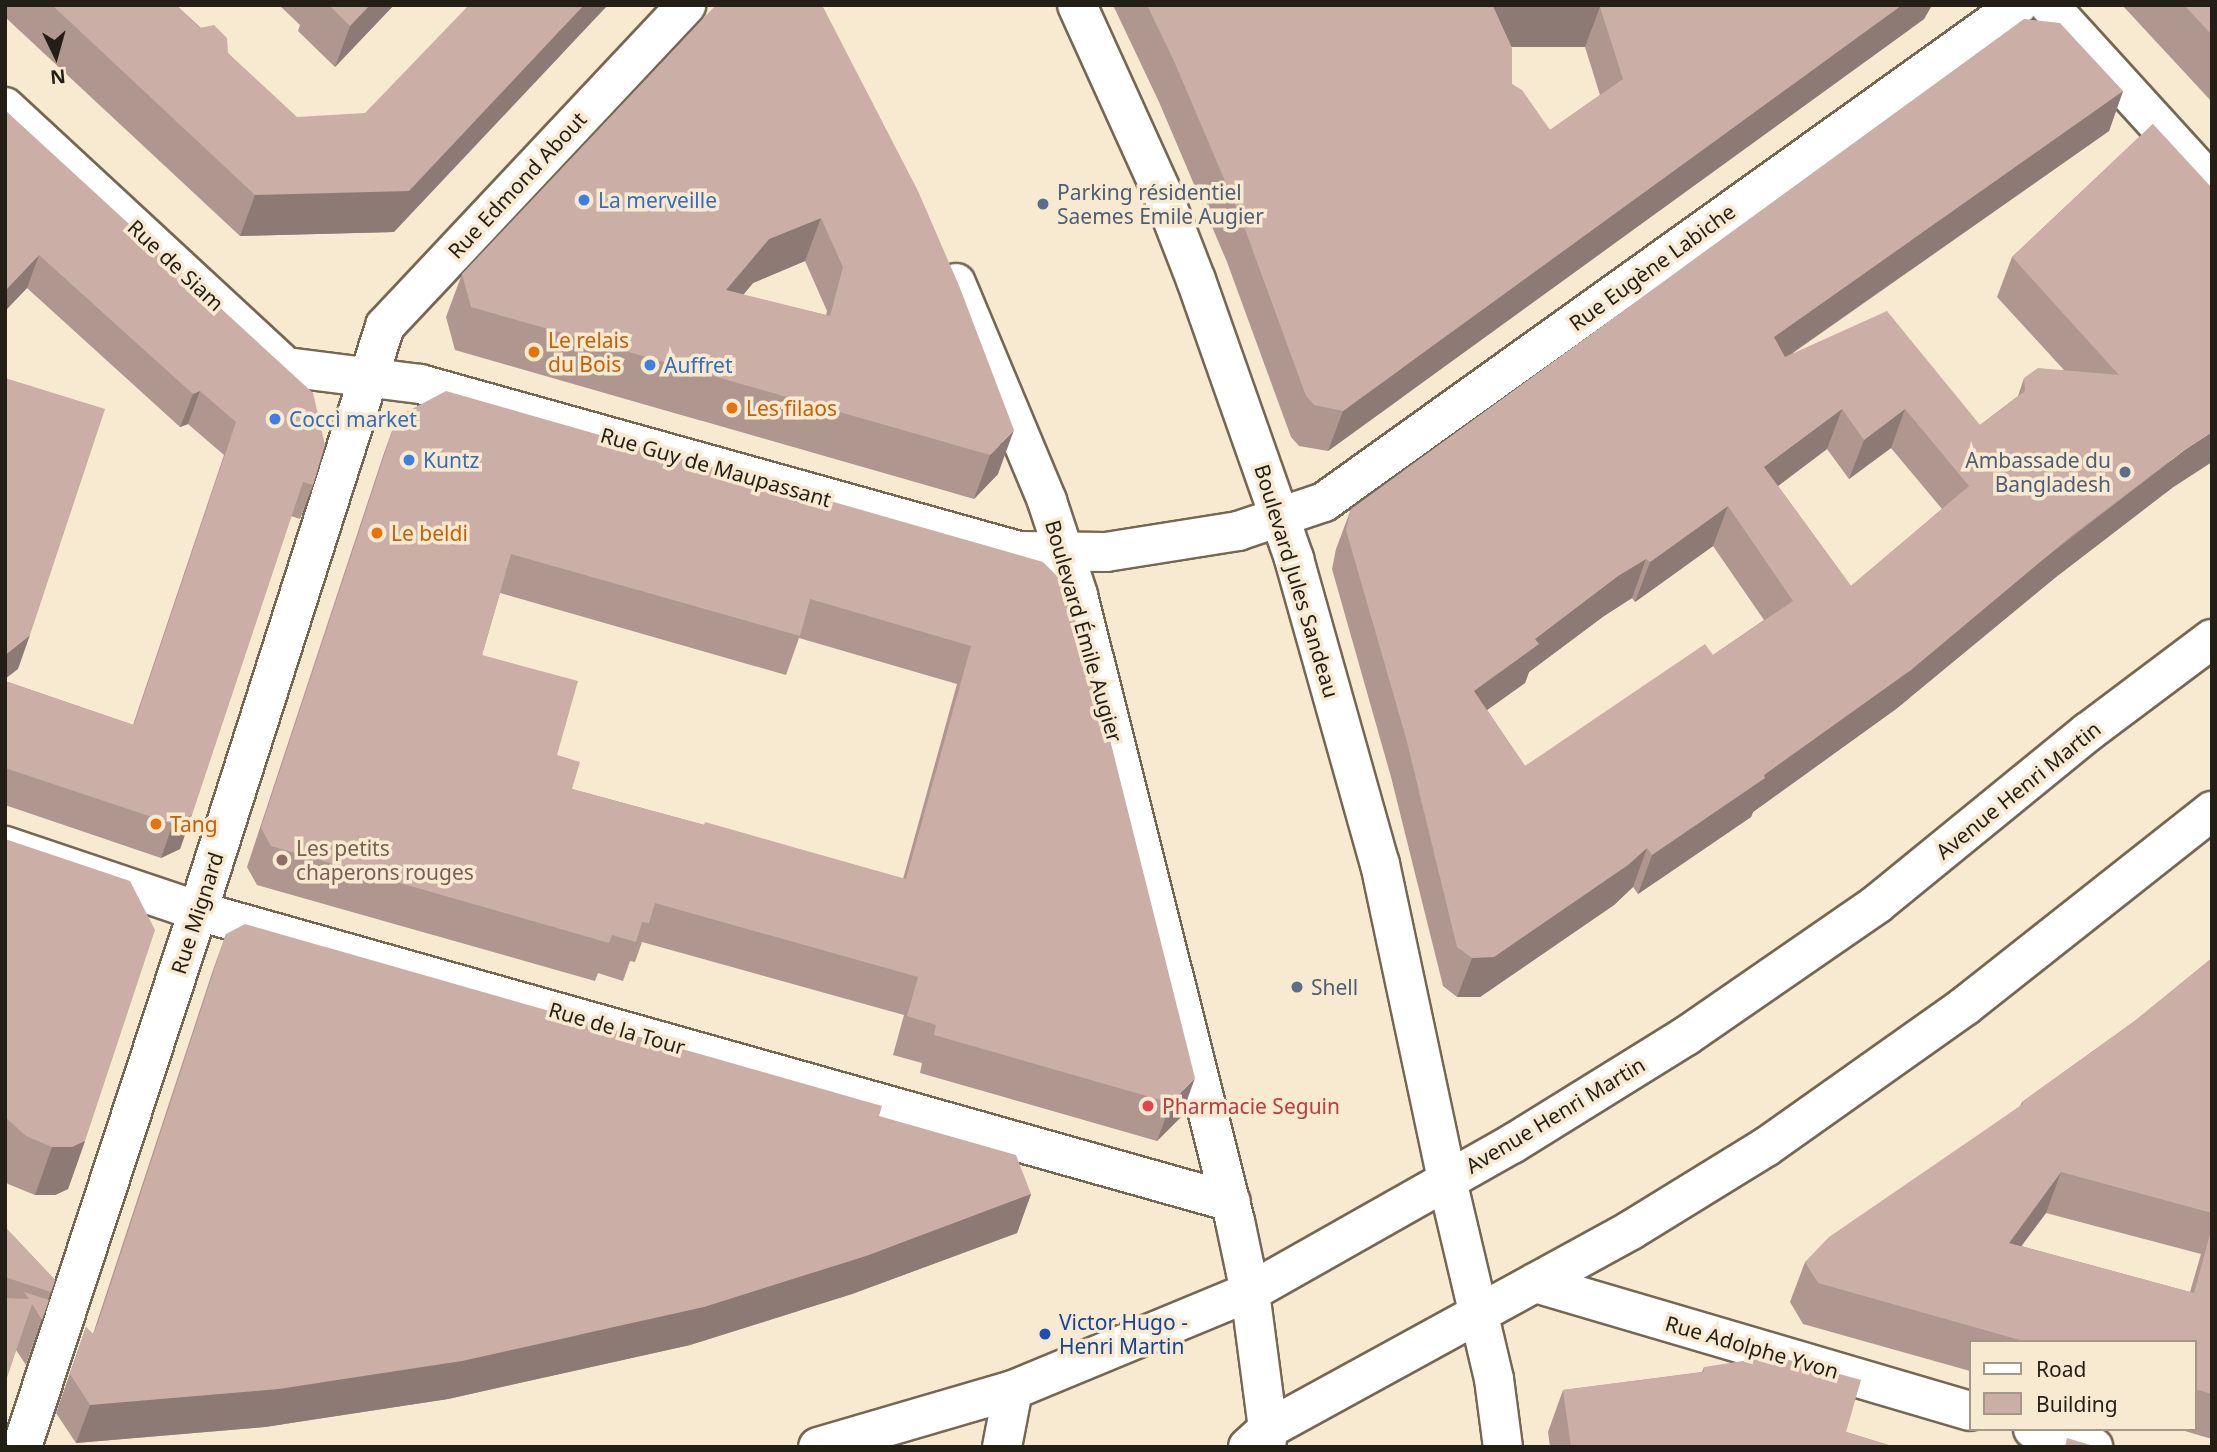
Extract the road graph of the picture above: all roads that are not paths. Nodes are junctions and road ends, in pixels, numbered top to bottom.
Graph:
1 (686, 5) edge
2 (1077, 5) edge
3 (2018, 5) edge
4 (2049, 5) edge
5 (5, 107) edge
6 (2212, 184) edge
7 (942, 250) edge
8 (368, 377) junction
9 (1280, 517) junction
10 (1065, 552) junction
11 (2212, 639) edge
12 (2212, 811) edge
13 (5, 846) edge
14 (198, 911) junction
15 (1447, 1180) junction
16 (1231, 1202) junction
17 (1535, 1283) junction
18 (1250, 1292) junction
19 (1480, 1314) junction
20 (1013, 1390) junction
21 (1968, 1410) edge
22 (2040, 1431) edge
23 (1261, 1441) edge
24 (22, 1447) edge
25 (818, 1447) edge
26 (1002, 1447) edge
27 (1503, 1447) edge
28 (2093, 1447) edge

1 - 8 street, Rue Edmond About
2 - 9 street, Boulevard Jules Sandeau
3 - 9 street, Rue Eugène Labiche
4 - 6 street
5 - 8 street, Rue de Siam
7 - 10 street, Boulevard Émile Augier
8 - 10 street, Rue Guy de Maupassant
8 - 14 street, Rue Mignard
9 - 10 street, Rue Eugène Labiche
9 - 15 street, Boulevard Jules Sandeau
10 - 16 street, Boulevard Émile Augier
11 - 15 street, Avenue Henri Martin
12 - 17 street
13 - 14 street, Rue de la Tour
14 - 16 street, Rue de la Tour
14 - 24 street, Rue Mignard
15 - 18 street, Avenue Henri Martin
15 - 19 street, Boulevard Jules Sandeau
16 - 18 street, Boulevard Émile Augier
17 - 19 street
17 - 21 street, Rue Adolphe Yvon
18 - 20 street, Avenue Henri Martin
18 - 23 street, Boulevard Émile Augier
19 - 23 street
19 - 27 street, Boulevard Jules Sandeau
20 - 25 street, Avenue Henri Martin
20 - 26 street
22 - 28 street

